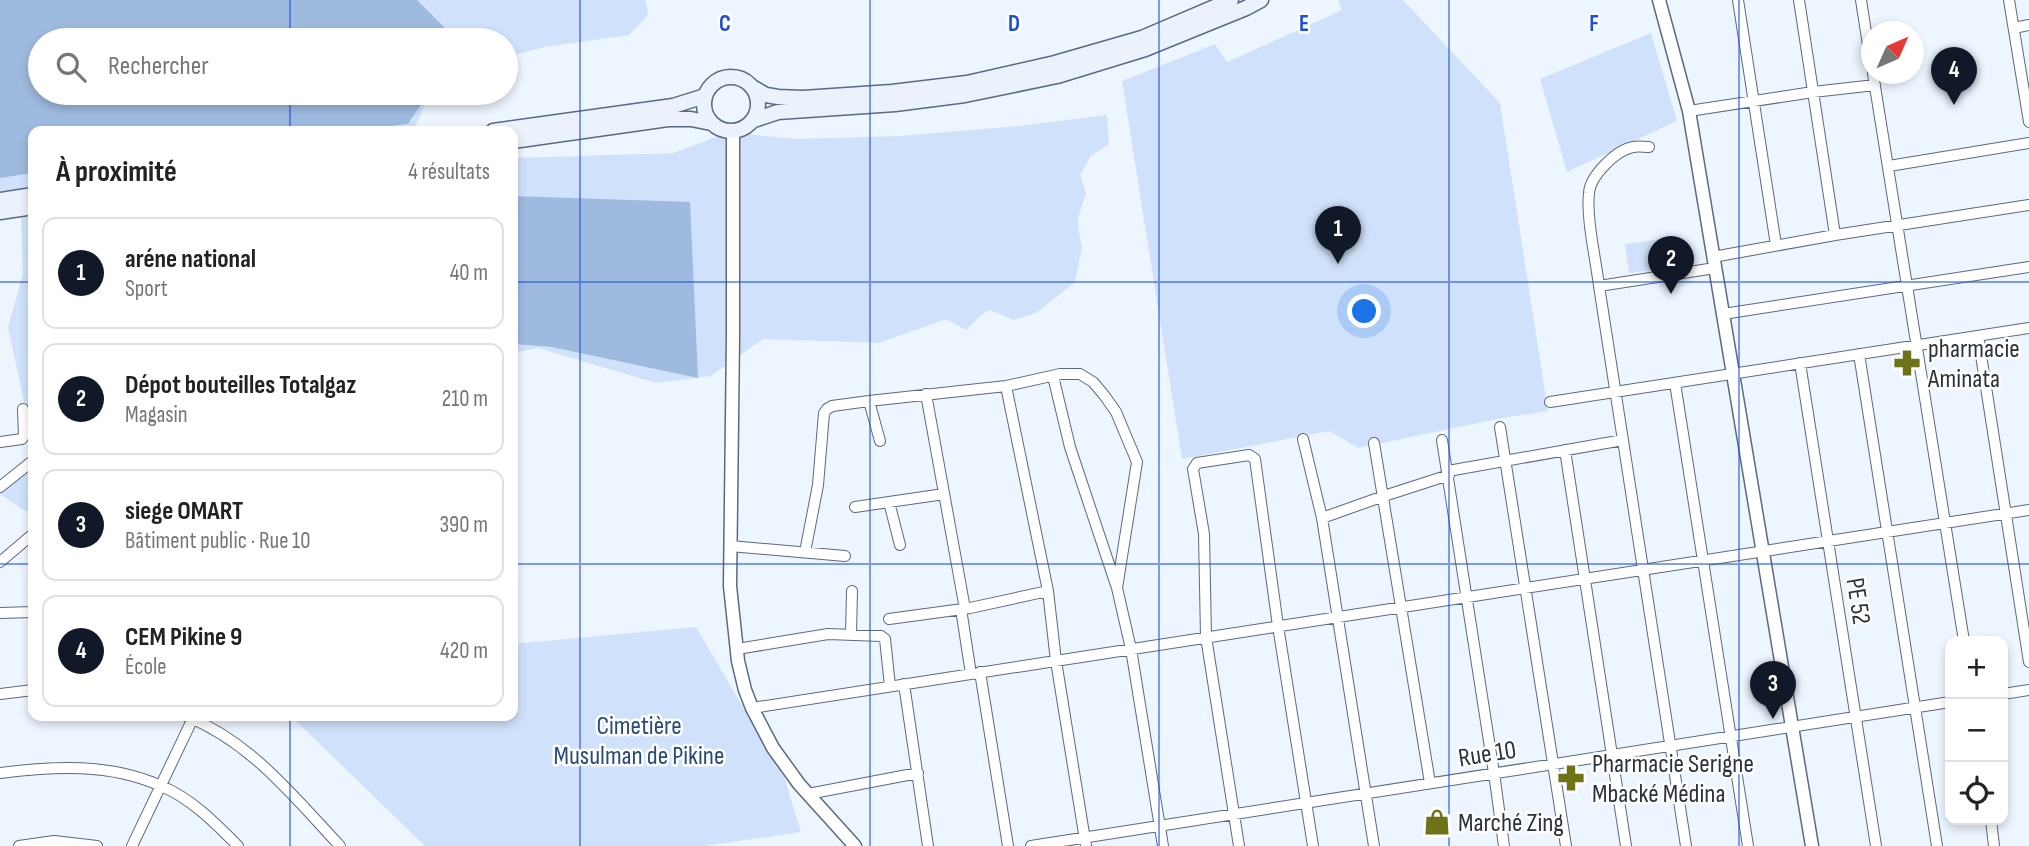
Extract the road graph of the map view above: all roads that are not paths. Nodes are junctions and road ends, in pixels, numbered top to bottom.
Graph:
1 (1231, 0) edge
2 (1261, 0) edge
3 (1659, 0) edge
4 (1738, 0) edge
5 (1799, 0) edge
6 (1861, 0) edge
7 (2009, 0) edge
8 (1864, 21) edge
9 (2029, 25) edge
10 (2014, 28) junction
11 (2026, 79) edge
12 (1875, 85) joint
13 (752, 87) junction
14 (1813, 92) junction
15 (705, 96) junction
16 (1753, 102) junction
17 (1689, 111) junction
18 (754, 120) junction
19 (2029, 122) edge
20 (711, 123) junction
21 (518, 128) edge
22 (733, 132) junction
23 (518, 140) edge
24 (2029, 143) edge
25 (1649, 147) dead end
26 (1889, 166) junction
27 (28, 196) edge
28 (0, 200) edge
29 (2029, 205) edge
30 (28, 208) edge
31 (0, 212) edge
32 (1898, 225) junction
33 (1835, 235) junction
34 (1776, 245) junction
35 (1714, 262) junction
36 (2029, 267) edge
37 (1599, 286) junction
38 (1908, 286) junction
39 (1723, 314) junction
40 (2029, 328) edge
41 (1978, 336) junction
42 (1917, 346) junction
43 (1860, 354) junction
44 (1800, 363) junction
45 (1733, 374) junction
46 (1053, 376) junction
47 (1675, 383) junction
48 (1006, 386) junction
49 (1615, 392) junction
50 (926, 394) junction
51 (869, 401) junction
52 (1550, 402) dead end
53 (23, 409) dead end
54 (1500, 428) dead end
55 (1303, 439) dead end
56 (1442, 440) dead end
57 (1623, 440) junction
58 (880, 441) dead end
59 (0, 442) edge
60 (1374, 443) dead end
61 (1565, 450) junction
62 (1506, 460) junction
63 (28, 465) edge
64 (1448, 473) junction
65 (0, 487) edge
66 (944, 494) junction
67 (1384, 496) junction
68 (889, 502) junction
69 (855, 507) dead end
70 (2029, 510) edge
71 (2006, 513) junction
72 (1322, 518) junction
73 (1945, 523) junction
74 (1887, 532) junction
75 (28, 538) edge
76 (1828, 541) junction
77 (730, 545) junction
78 (900, 545) dead end
79 (1762, 551) junction
80 (805, 552) junction
81 (845, 556) dead end
82 (1703, 560) junction
83 (0, 562) edge
84 (1643, 570) junction
85 (1585, 579) junction
86 (1525, 588) junction
87 (1117, 589) junction
88 (852, 591) dead end
89 (1048, 592) junction
90 (1467, 597) junction
91 (1401, 607) junction
92 (963, 609) junction
93 (28, 612) edge
94 (0, 613) edge
95 (1337, 617) junction
96 (890, 619) dead end
97 (1278, 626) junction
98 (852, 634) junction
99 (1963, 636) edge
100 (1206, 637) junction
101 (737, 649) junction
102 (1130, 649) junction
103 (1056, 661) junction
104 (2029, 662) edge
105 (976, 673) junction
106 (904, 684) junction
107 (890, 686) junction
108 (2029, 690) edge
109 (28, 691) edge
110 (2008, 693) edge
111 (0, 694) edge
112 (1945, 703) edge
113 (752, 708) junction
114 (1915, 708) junction
115 (1856, 717) junction
116 (189, 721) edge
117 (198, 721) edge
118 (1792, 727) junction
119 (1731, 736) junction
120 (1671, 746) junction
121 (1612, 755) junction
122 (1553, 764) junction
123 (0, 773) edge
124 (918, 773) junction
125 (1494, 773) junction
126 (1430, 783) junction
127 (162, 786) junction
128 (808, 793) junction
129 (1364, 794) junction
130 (1306, 803) junction
131 (1234, 814) junction
132 (1992, 825) edge
133 (1159, 826) junction
134 (1086, 842) edge
135 (19, 846) edge
136 (97, 846) edge
137 (132, 846) edge
138 (238, 846) edge
139 (340, 846) edge
140 (855, 846) edge
141 (928, 846) edge
142 (1008, 846) edge
143 (1031, 846) edge
144 (1163, 846) edge
145 (1239, 846) edge
146 (1313, 846) edge
147 (1374, 846) edge
148 (1504, 846) edge
149 (1566, 846) edge
150 (1626, 846) edge
151 (1686, 846) edge
152 (1748, 846) edge
153 (1812, 846) edge
154 (1876, 846) edge
155 (1937, 846) edge
156 (1994, 846) edge

1 - 13 main road
2 - 18 main road
3 - 17 street
4 - 16 street
5 - 14 street
6 - 8 street
7 - 10 street
9 - 10 street
10 - 11 street
11 - 19 street
12 - 14 street
12 - 26 street
13 - 15 main road
13 - 18 main road
14 - 16 street
14 - 33 street
15 - 20 main road
15 - 21 main road
16 - 17 street
16 - 34 street
17 - 35 street
18 - 22 main road
20 - 22 main road
20 - 23 main road
22 - 77 street
24 - 26 street
25 - 37 street
26 - 32 street
27 - 28 main road
29 - 32 street
30 - 31 main road
32 - 33 street
32 - 38 street
33 - 34 street
34 - 35 street
35 - 37 street
35 - 39 street
36 - 38 street
37 - 49 street
38 - 39 street
38 - 42 street
39 - 45 street
40 - 41 street
41 - 42 street
41 - 71 street
42 - 43 street
42 - 73 street
43 - 44 street
43 - 74 street
44 - 45 street
44 - 76 street, PE 52
45 - 47 street
45 - 79 street
46 - 48 street
46 - 87 street
46 - 87 street
47 - 49 street
47 - 82 street
48 - 50 street
48 - 89 street
49 - 52 street
49 - 57 street
50 - 51 street
50 - 66 street
51 - 58 street
51 - 80 street
53 - 59 street
54 - 62 street
55 - 72 street
56 - 64 street
57 - 61 street
57 - 84 street
60 - 67 street
61 - 62 street
61 - 85 street
62 - 64 street
62 - 86 street
63 - 65 street
64 - 67 street
64 - 90 street
66 - 68 street
66 - 92 street
67 - 72 street
67 - 91 street
68 - 69 street
68 - 78 street
70 - 71 street
71 - 73 street
71 - 104 street
72 - 95 street
73 - 74 street
73 - 99 street
74 - 76 street
74 - 114 street
75 - 83 street
76 - 79 street
76 - 115 street, PE 52
77 - 80 street
77 - 101 street
79 - 82 street
79 - 118 street
80 - 81 street
82 - 84 street
82 - 119 street
84 - 85 street
84 - 120 street
85 - 86 street
85 - 121 street
86 - 90 street
86 - 122 street
87 - 102 street
88 - 98 street
89 - 92 street
89 - 103 street
90 - 91 street
90 - 125 street
91 - 95 street
91 - 126 street
92 - 96 street
92 - 105 street
93 - 94 street
95 - 97 street
95 - 129 street
97 - 100 street
97 - 100 street
97 - 130 street
98 - 101 street
98 - 107 street
100 - 102 street
100 - 131 street
101 - 113 street
102 - 103 street
102 - 133 street
103 - 105 street
103 - 134 street
105 - 106 street
105 - 142 street
106 - 107 street
106 - 124 street
107 - 113 street
108 - 110 street
109 - 111 street
112 - 114 street, Rue 10
113 - 128 street
114 - 115 street, Rue 10
114 - 155 street
115 - 118 street, Rue 10
115 - 154 street, PE 52
116 - 127 street
117 - 139 street
118 - 119 street, Rue 10
118 - 153 street
119 - 120 street, Rue 10
119 - 152 street
120 - 121 street, Rue 10
120 - 151 street
121 - 122 street, Rue 10
121 - 150 street
122 - 125 street, Rue 10
122 - 149 street
123 - 127 street
124 - 128 street
124 - 141 street
125 - 126 street, Rue 10
125 - 148 street
126 - 129 street, Rue 10
127 - 137 street
127 - 138 street
128 - 140 street
129 - 130 street, Rue 10
129 - 147 street
130 - 131 street, Rue 10
130 - 146 street
131 - 133 street, Rue 10
131 - 145 street
132 - 156 street
133 - 134 street, Rue 10
133 - 144 street
134 - 143 street, Rue 10
135 - 136 street

